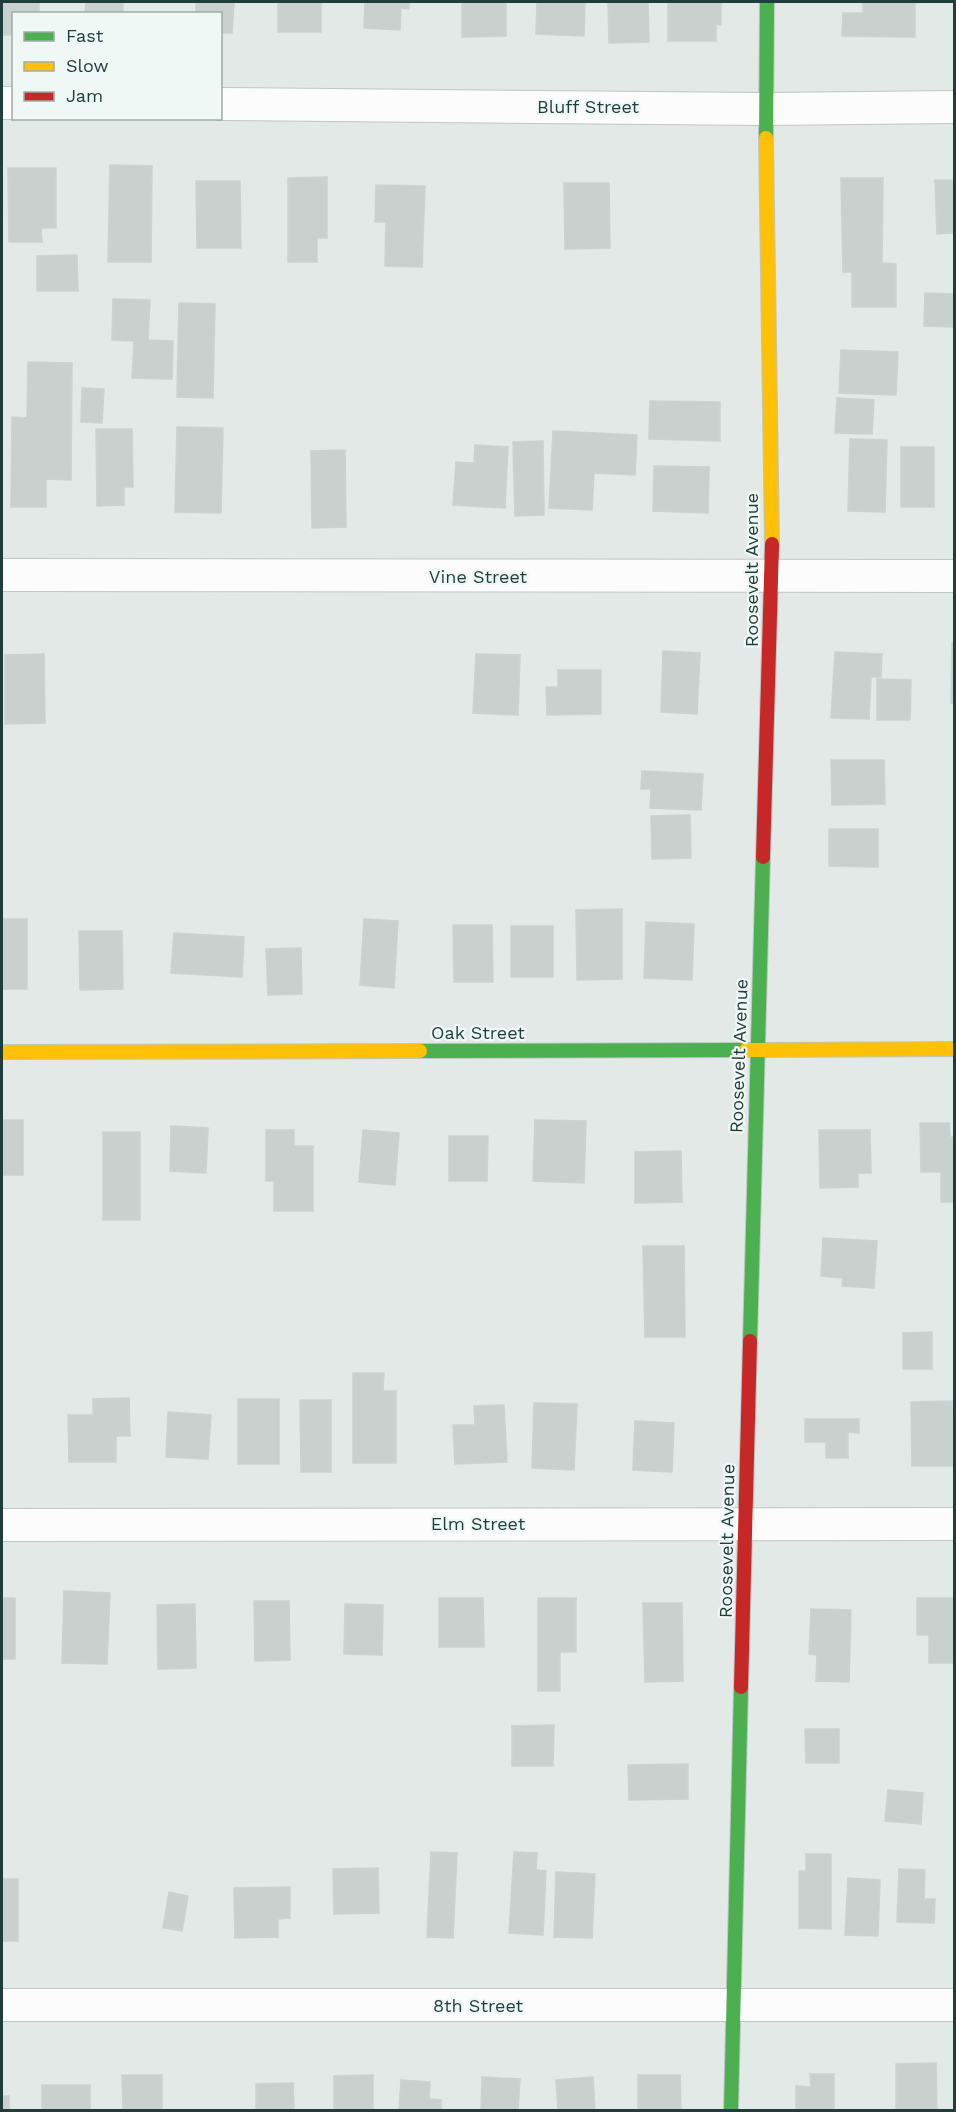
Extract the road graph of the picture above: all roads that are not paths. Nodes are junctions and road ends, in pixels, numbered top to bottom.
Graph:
1 (767, 2) edge
2 (222, 105) edge
3 (954, 107) edge
4 (766, 109) junction
5 (2, 575) edge
6 (954, 576) edge
7 (772, 577) junction
8 (954, 1049) edge
9 (757, 1051) junction
10 (2, 1052) edge
11 (745, 1524) junction
12 (954, 1524) edge
13 (2, 1525) edge
14 (2, 2005) edge
15 (954, 2005) edge
16 (733, 2007) junction
17 (731, 2110) edge

1 - 4 street, Roosevelt Avenue
2 - 4 street, Bluff Street
3 - 4 street, Bluff Street
4 - 7 street, Roosevelt Avenue
5 - 7 street, Vine Street
6 - 7 street, Vine Street
7 - 9 street, Roosevelt Avenue
8 - 9 street, Oak Street
9 - 10 street, Oak Street
9 - 11 street, Roosevelt Avenue
11 - 12 street, Elm Street
11 - 13 street, Elm Street
11 - 16 street, Roosevelt Avenue
14 - 16 street, 8th Street
15 - 16 street, 8th Street
16 - 17 street, Roosevelt Avenue

